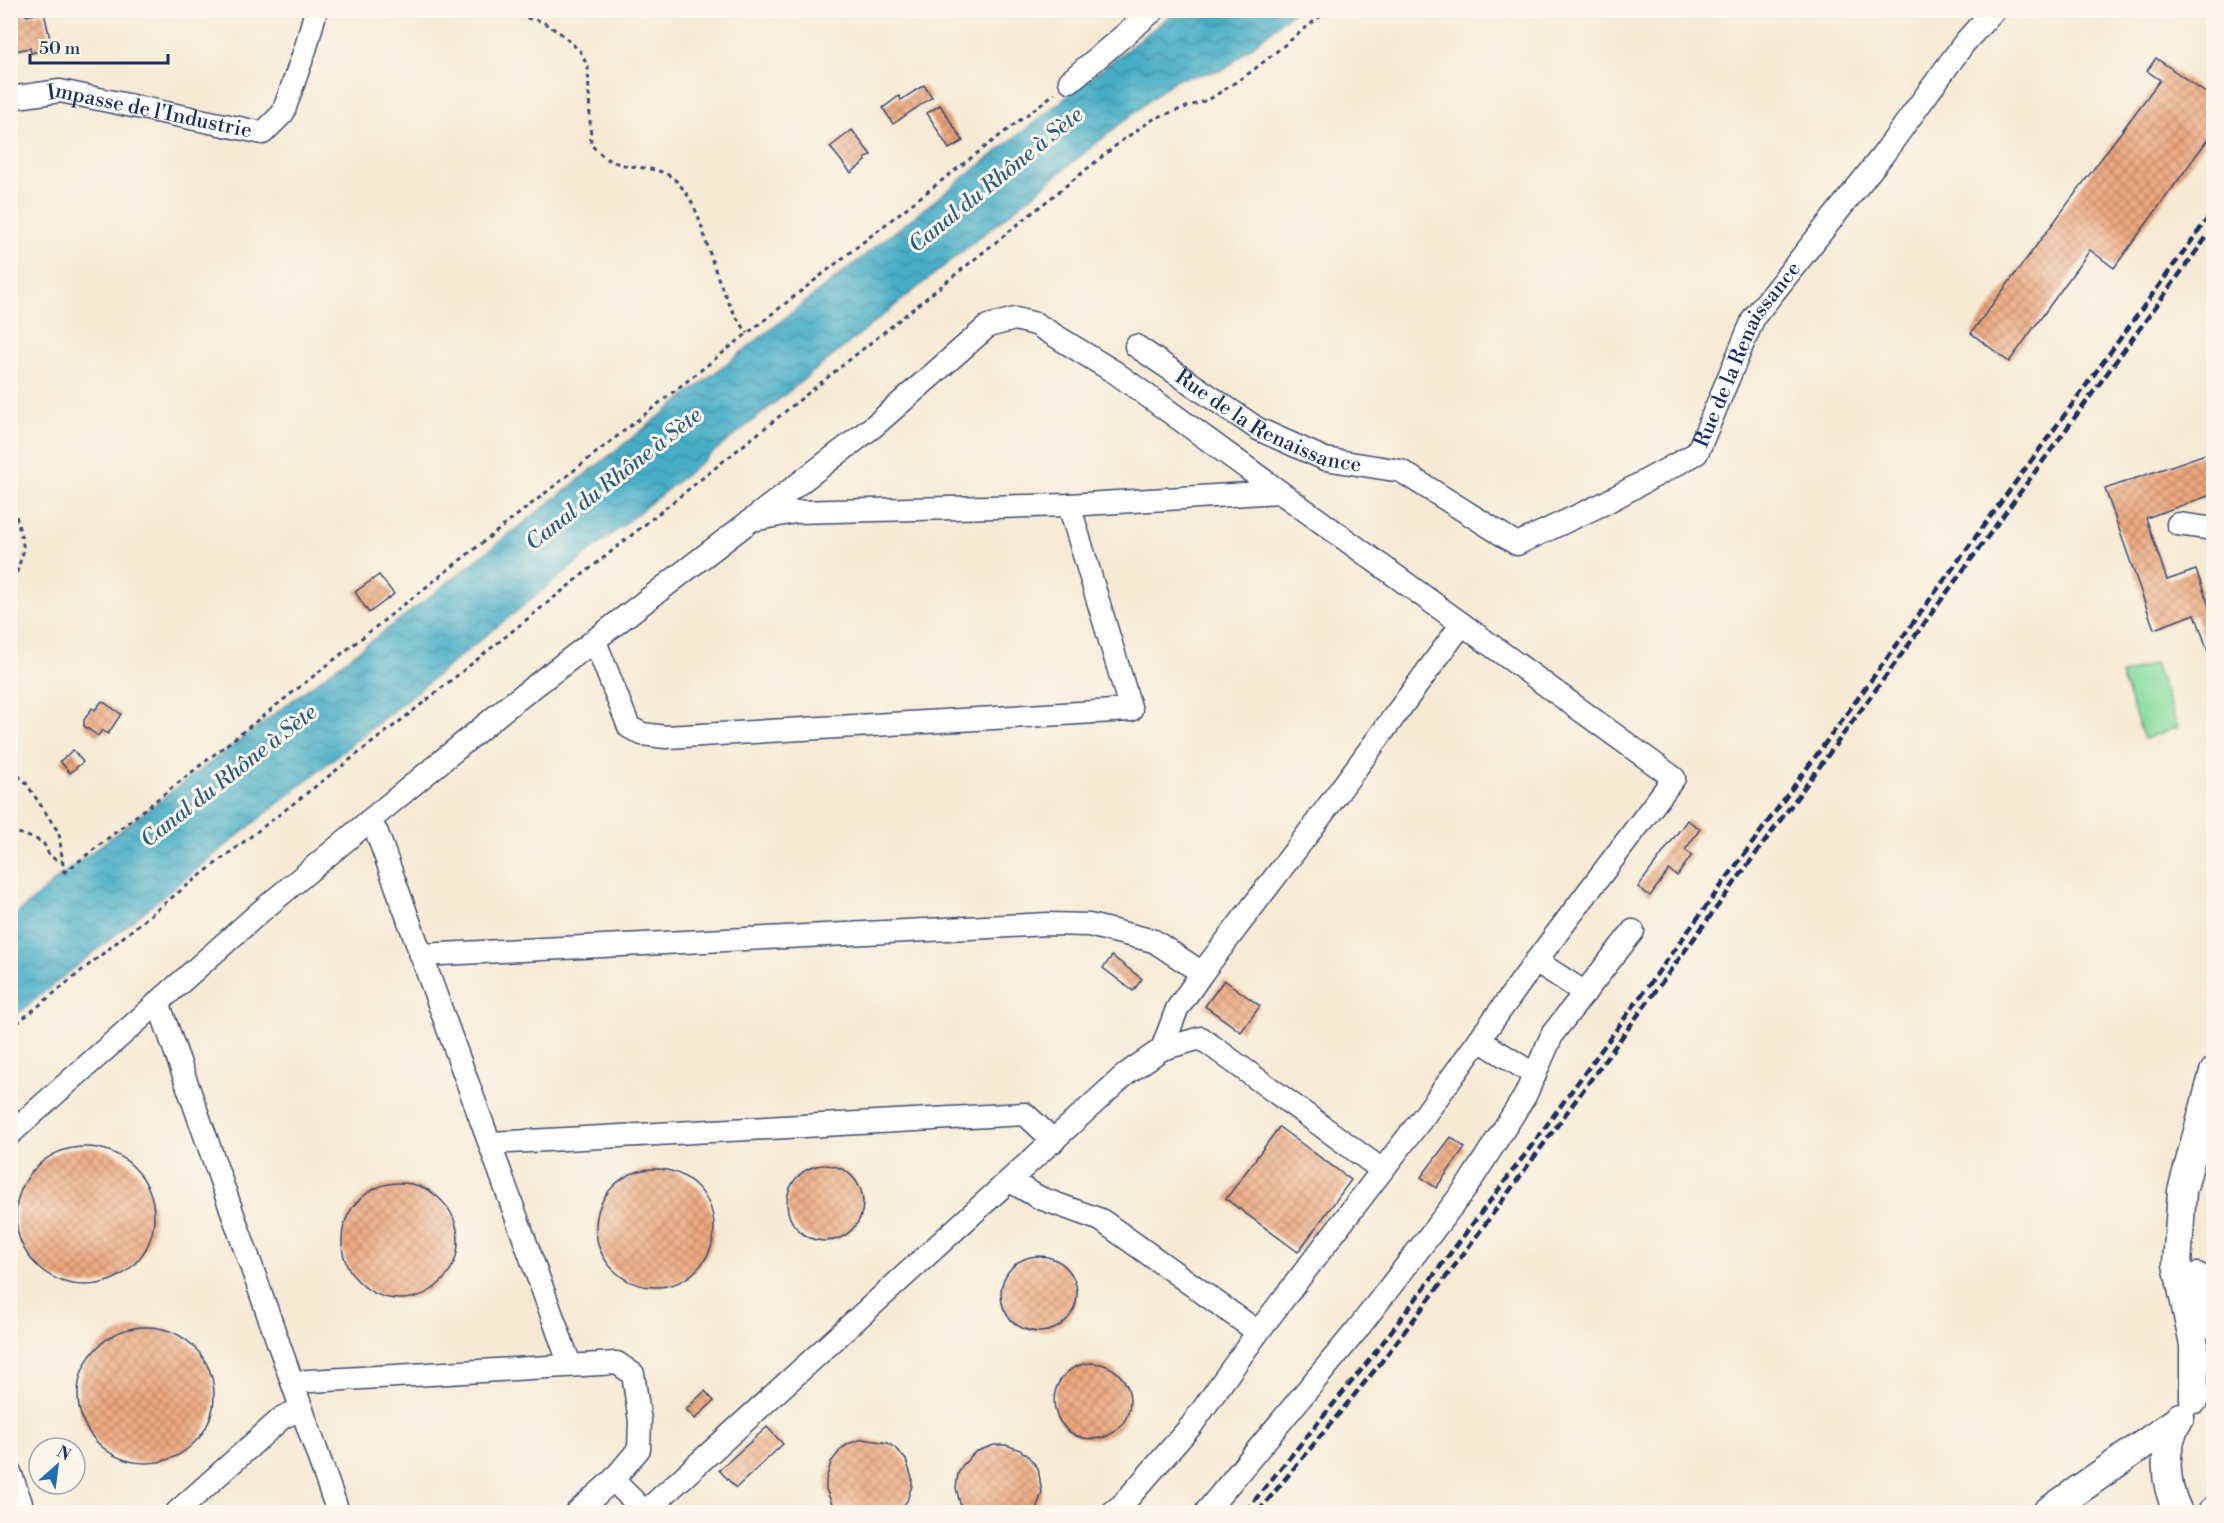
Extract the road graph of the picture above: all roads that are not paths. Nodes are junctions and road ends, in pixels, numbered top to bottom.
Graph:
1 (316, 10) edge
2 (1134, 10) edge
3 (1154, 10) edge
4 (1994, 10) edge
5 (10, 98) edge
6 (1136, 346) dead end
7 (1280, 492) junction
8 (1069, 505) junction
9 (753, 519) junction
10 (2178, 524) dead end
11 (2214, 529) edge
12 (1462, 624) junction
13 (595, 641) junction
14 (369, 821) junction
15 (1633, 931) dead end
16 (422, 955) junction
17 (1536, 961) junction
18 (1202, 973) junction
19 (1585, 993) junction
20 (158, 1002) junction
21 (1479, 1040) junction
22 (1162, 1049) junction
23 (2214, 1072) edge
24 (1535, 1075) junction
25 (2214, 1125) edge
26 (10, 1134) edge
27 (1054, 1141) junction
28 (490, 1143) junction
29 (1382, 1170) junction
30 (1012, 1179) junction
31 (2214, 1325) edge
32 (1258, 1332) junction
33 (570, 1365) junction
34 (293, 1382) junction
35 (2195, 1401) edge
36 (302, 1409) junction
37 (10, 1473) edge
38 (613, 1480) junction
39 (24, 1512) edge
40 (177, 1512) edge
41 (339, 1512) edge
42 (578, 1512) edge
43 (645, 1512) edge
44 (1113, 1512) edge
45 (1206, 1512) edge
46 (2047, 1512) edge
47 (2178, 1512) edge

1 - 5 street, Impasse de l'Industrie
2 - 3 street
4 - 6 street, Rue de la Renaissance
7 - 8 street
7 - 9 street
7 - 12 street
8 - 9 street
8 - 13 street
9 - 13 street
10 - 11 street
12 - 17 street
12 - 18 street
13 - 14 street
14 - 16 street
14 - 20 street
15 - 19 street
16 - 18 street
16 - 28 street
17 - 19 street
17 - 21 street
18 - 22 street
19 - 24 street
20 - 26 street
20 - 34 street
21 - 24 street
21 - 29 street
22 - 27 street
22 - 29 street
23 - 35 main road
24 - 45 street
25 - 31 main road
27 - 28 street
27 - 30 street
28 - 33 street
29 - 32 street
30 - 32 street
30 - 43 street
32 - 44 street
33 - 34 street
33 - 38 street
34 - 36 street
35 - 46 main road
35 - 47 main road
36 - 40 street
36 - 41 street
37 - 39 street
38 - 42 street
38 - 43 street

